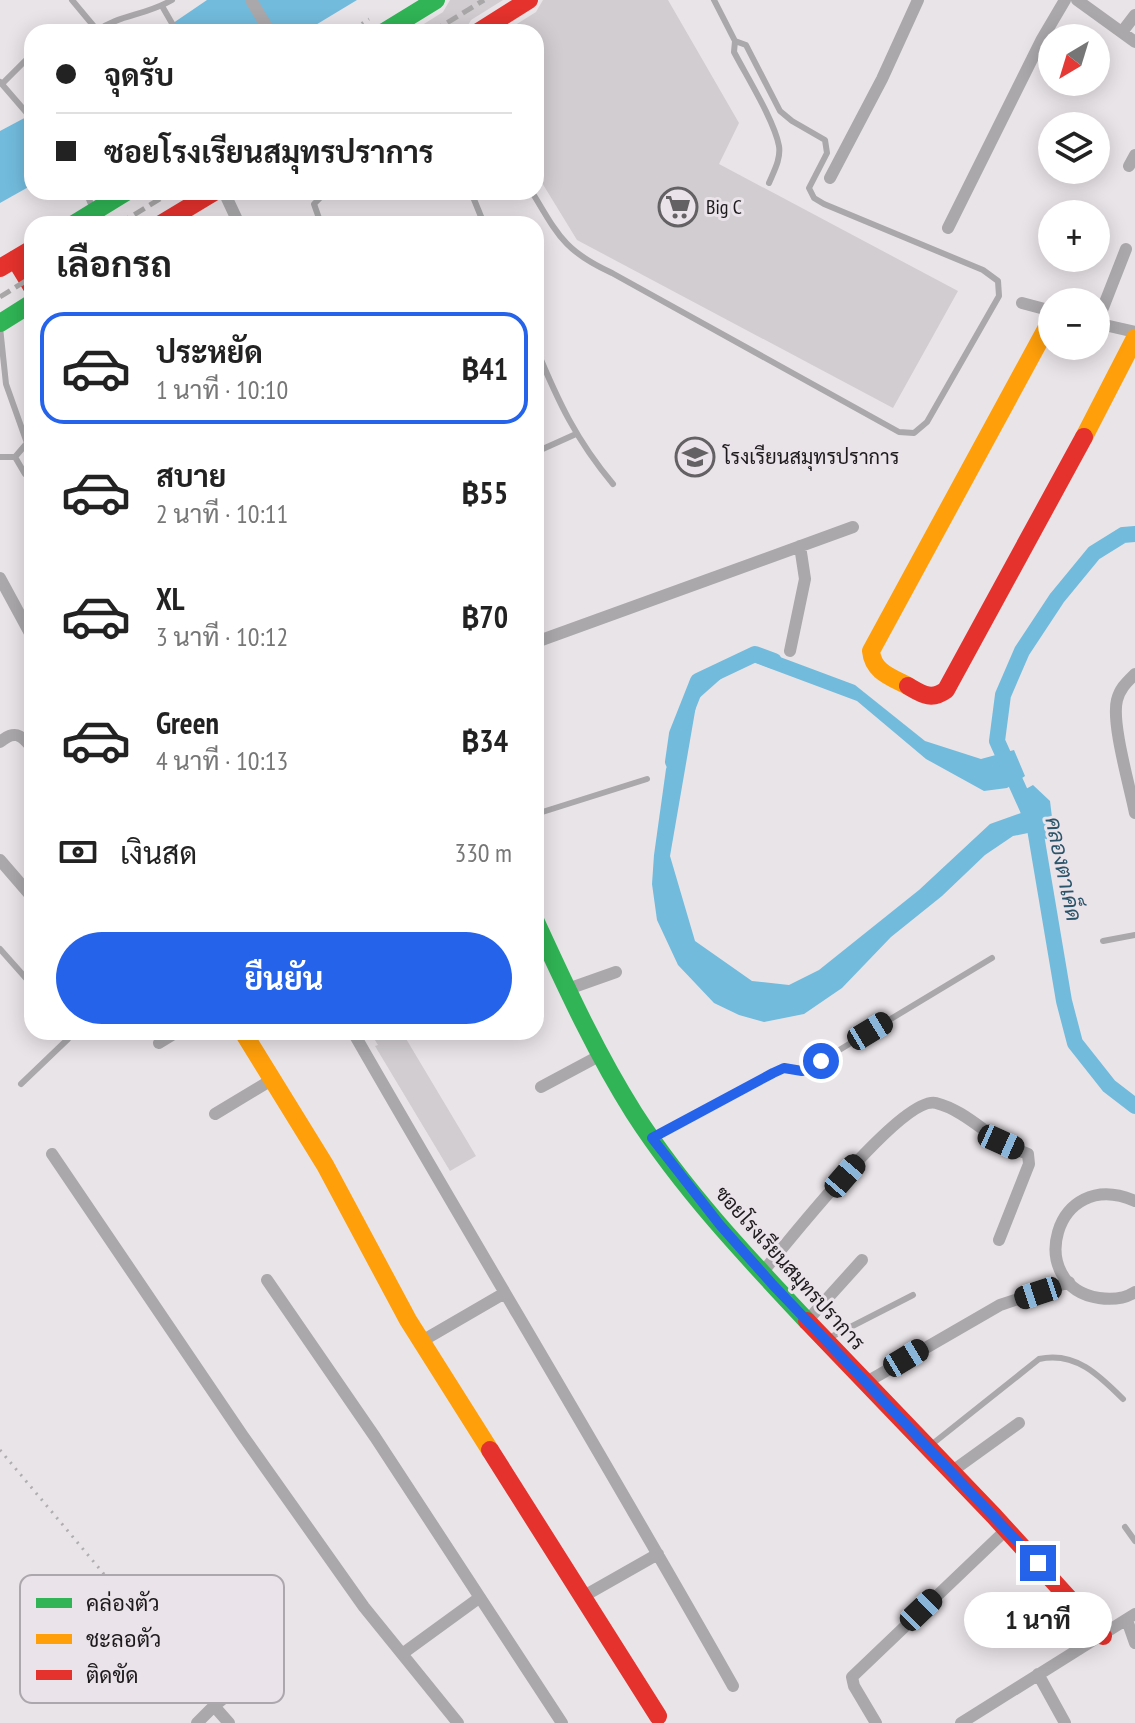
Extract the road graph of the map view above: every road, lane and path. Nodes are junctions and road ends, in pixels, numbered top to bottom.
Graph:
1 (72, 0) edge
2 (172, 0) edge
3 (251, 0) edge
4 (436, 0) edge
5 (529, 0) edge
6 (714, 0) edge
7 (918, 0) edge
8 (1065, 0) edge
9 (1077, 0) edge
10 (162, 6) junction
11 (1135, 15) edge
12 (369, 19) dead end
13 (91, 24) edge
14 (107, 24) edge
15 (172, 24) edge
16 (265, 24) edge
17 (361, 24) edge
18 (397, 24) edge
19 (491, 24) edge
20 (1122, 32) junction
21 (735, 41) junction
22 (1135, 42) edge
23 (24, 61) edge
24 (1, 83) edge
25 (24, 109) edge
26 (830, 178) dead end
27 (769, 183) dead end
28 (89, 200) edge
29 (113, 200) edge
30 (201, 200) edge
31 (537, 200) edge
32 (94, 212) junction
33 (87, 216) edge
34 (174, 216) edge
35 (948, 228) dead end
36 (1126, 249) dead end
37 (7, 264) edge
38 (24, 280) edge
39 (1110, 288) edge
40 (1022, 303) dead end
41 (1038, 307) edge
42 (24, 308) edge
43 (0, 323) edge
44 (1110, 327) edge
45 (1135, 335) edge
46 (1038, 344) edge
47 (544, 367) edge
48 (576, 434) junction
49 (24, 435) edge
50 (24, 446) edge
51 (544, 448) edge
52 (0, 457) edge
53 (15, 457) junction
54 (24, 472) edge
55 (613, 484) dead end
56 (853, 527) dead end
57 (800, 546) junction
58 (0, 578) edge
59 (24, 622) edge
60 (544, 639) edge
61 (790, 651) dead end
62 (1135, 674) edge
63 (24, 737) edge
64 (0, 742) edge
65 (647, 779) dead end
66 (544, 811) edge
67 (1135, 813) edge
68 (0, 860) edge
69 (24, 888) edge
70 (1135, 935) edge
71 (544, 939) edge
72 (1103, 941) dead end
73 (0, 949) edge
74 (992, 958) dead end
75 (616, 972) dead end
76 (24, 976) edge
77 (568, 989) junction
78 (67, 1040) edge
79 (164, 1040) edge
80 (248, 1040) edge
81 (358, 1040) edge
82 (159, 1043) dead end
83 (599, 1056) junction
84 (273, 1079) junction
85 (21, 1084) dead end
86 (541, 1087) dead end
87 (215, 1114) dead end
88 (652, 1138) junction
89 (52, 1154) dead end
90 (1135, 1201) edge
91 (999, 1240) dead end
92 (862, 1260) dead end
93 (762, 1273) junction
94 (267, 1280) dead end
95 (1069, 1282) junction
96 (1135, 1292) edge
97 (503, 1294) junction
98 (913, 1295) dead end
99 (807, 1321) junction
100 (825, 1340) junction
101 (422, 1341) junction
102 (865, 1383) junction
103 (1123, 1399) dead end
104 (1019, 1423) dead end
105 (928, 1448) junction
106 (0, 1450) edge
107 (951, 1472) junction
108 (1125, 1527) dead end
109 (1006, 1530) junction
110 (1135, 1541) edge
111 (658, 1554) junction
112 (104, 1575) edge
113 (584, 1596) junction
114 (479, 1598) junction
115 (1131, 1617) edge
116 (1103, 1636) junction
117 (1135, 1643) edge
118 (402, 1654) junction
119 (1038, 1674) junction
120 (733, 1686) dead end
121 (211, 1703) edge
122 (218, 1703) edge
123 (214, 1706) junction
124 (658, 1716) dead end
125 (197, 1723) edge
126 (229, 1723) edge
127 (458, 1723) edge
128 (562, 1723) edge
129 (876, 1723) edge
130 (961, 1723) edge
131 (1065, 1723) edge

1 - 13 lane
2 - 10 lane
3 - 16 street
4 - 18 main road
5 - 19 main road
6 - 21 lane
7 - 26 street
8 - 35 street
9 - 20 street
10 - 14 lane
10 - 15 lane
11 - 20 street
12 - 17 path
20 - 22 street
21 - 27 lane
21 - 31 lane
23 - 24 lane
24 - 25 lane
28 - 32 lane
29 - 32 main road
30 - 34 main road
32 - 33 main road
36 - 39 street
37 - 38 main road
40 - 41 street
42 - 43 main road
43 - 49 lane
44 - 45 street
45 - 46 main road
47 - 48 lane
48 - 51 lane
48 - 55 lane
50 - 53 lane
52 - 53 lane
53 - 54 lane
56 - 57 street
57 - 60 street
57 - 61 street
58 - 59 street
62 - 67 street
63 - 64 street
65 - 66 lane
68 - 69 street
70 - 72 lane
71 - 77 main road, ซอยโรงเรียนสมุทรปราการ
73 - 76 lane
74 - 88 lane
75 - 77 street
77 - 83 main road, ซอยโรงเรียนสมุทรปราการ
78 - 85 lane
79 - 82 street
80 - 84 main road
81 - 97 street
83 - 86 street
83 - 88 main road, ซอยโรงเรียนสมุทรปราการ
84 - 87 street
84 - 101 main road
88 - 93 main road, ซอยโรงเรียนสมุทรปราการ
89 - 118 street
90 - 95 street
91 - 93 street
92 - 99 street
93 - 99 main road, ซอยโรงเรียนสมุทรปราการ
94 - 114 street
95 - 96 street
95 - 102 street
97 - 101 street
97 - 111 street
98 - 100 lane
99 - 100 main road, ซอยโรงเรียนสมุทรปราการ
100 - 102 main road, ซอยโรงเรียนสมุทรปราการ
101 - 113 main road
102 - 105 main road, ซอยโรงเรียนสมุทรปราการ
103 - 105 lane
104 - 107 street
105 - 107 main road, ซอยโรงเรียนสมุทรปราการ
106 - 112 path
107 - 109 main road, ซอยโรงเรียนสมุทรปราการ
108 - 110 lane
109 - 116 main road, ซอยโรงเรียนสมุทรปราการ
109 - 129 street
111 - 113 street
111 - 120 street
113 - 124 main road
114 - 118 street
114 - 128 street
115 - 116 street
115 - 117 street
116 - 119 street
118 - 127 street
119 - 130 street
119 - 131 street
121 - 123 path
122 - 123 street
123 - 125 street
123 - 126 street

